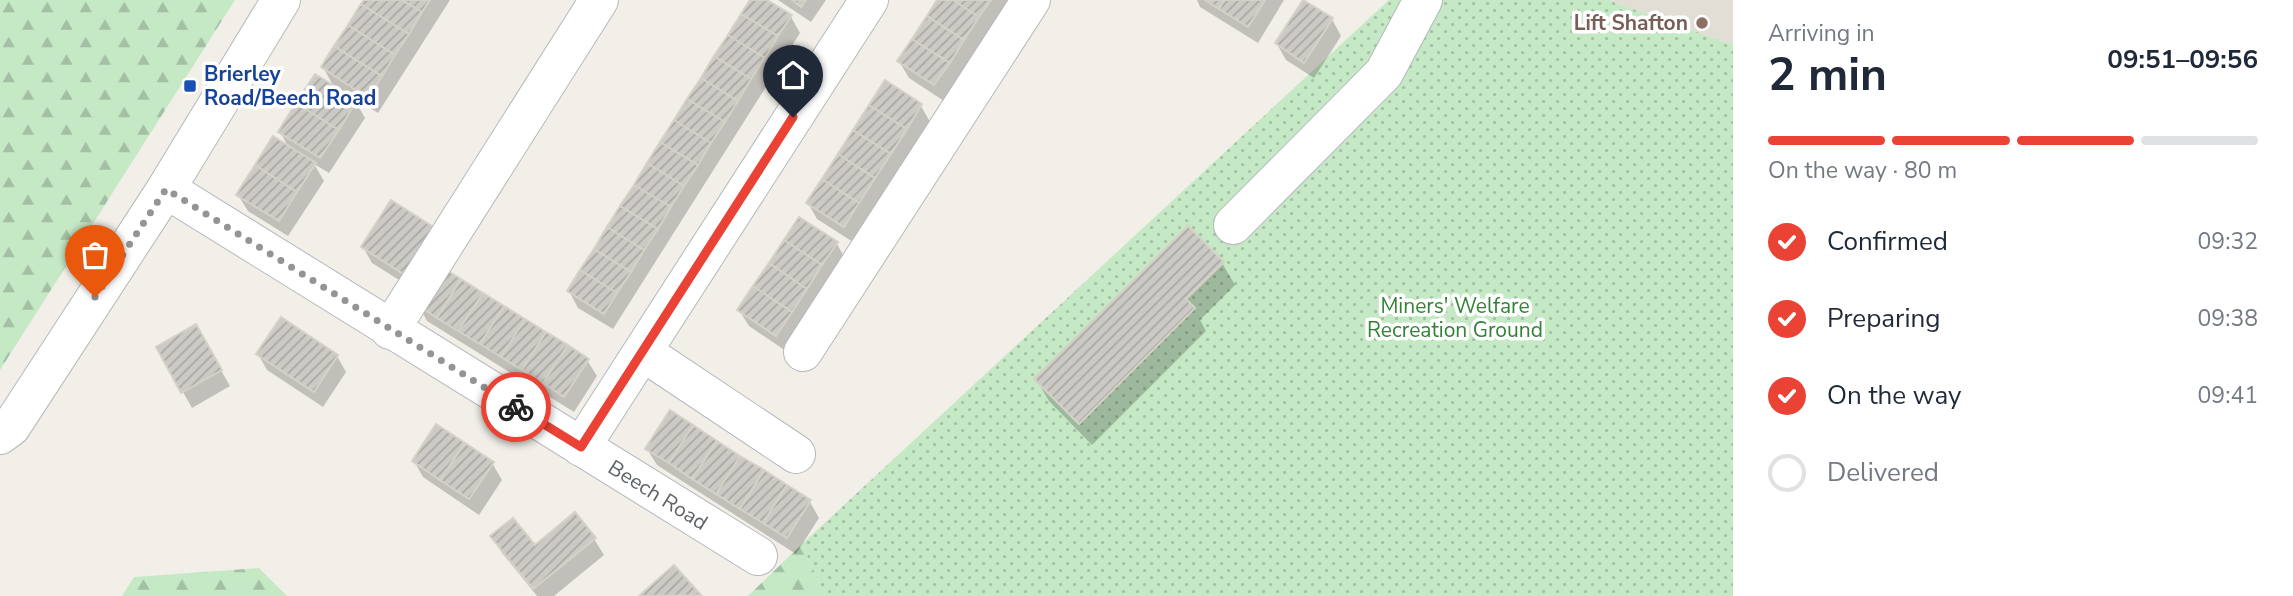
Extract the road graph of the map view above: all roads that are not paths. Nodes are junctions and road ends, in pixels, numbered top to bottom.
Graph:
1 (281, 0) edge
2 (599, 0) edge
3 (869, 0) edge
4 (1031, 0) edge
5 (1423, 0) edge
6 (166, 189) junction
7 (1233, 225) dead end
8 (390, 330) junction
9 (643, 352) junction
10 (803, 352) dead end
11 (0, 435) edge
12 (581, 447) junction
13 (796, 454) dead end
14 (758, 556) dead end

1 - 6 street
2 - 8 street
3 - 9 street
4 - 10 street
5 - 7 street
6 - 8 street, Beech Road
6 - 11 street
8 - 12 street, Beech Road
9 - 12 street
9 - 13 street
12 - 14 street, Beech Road

